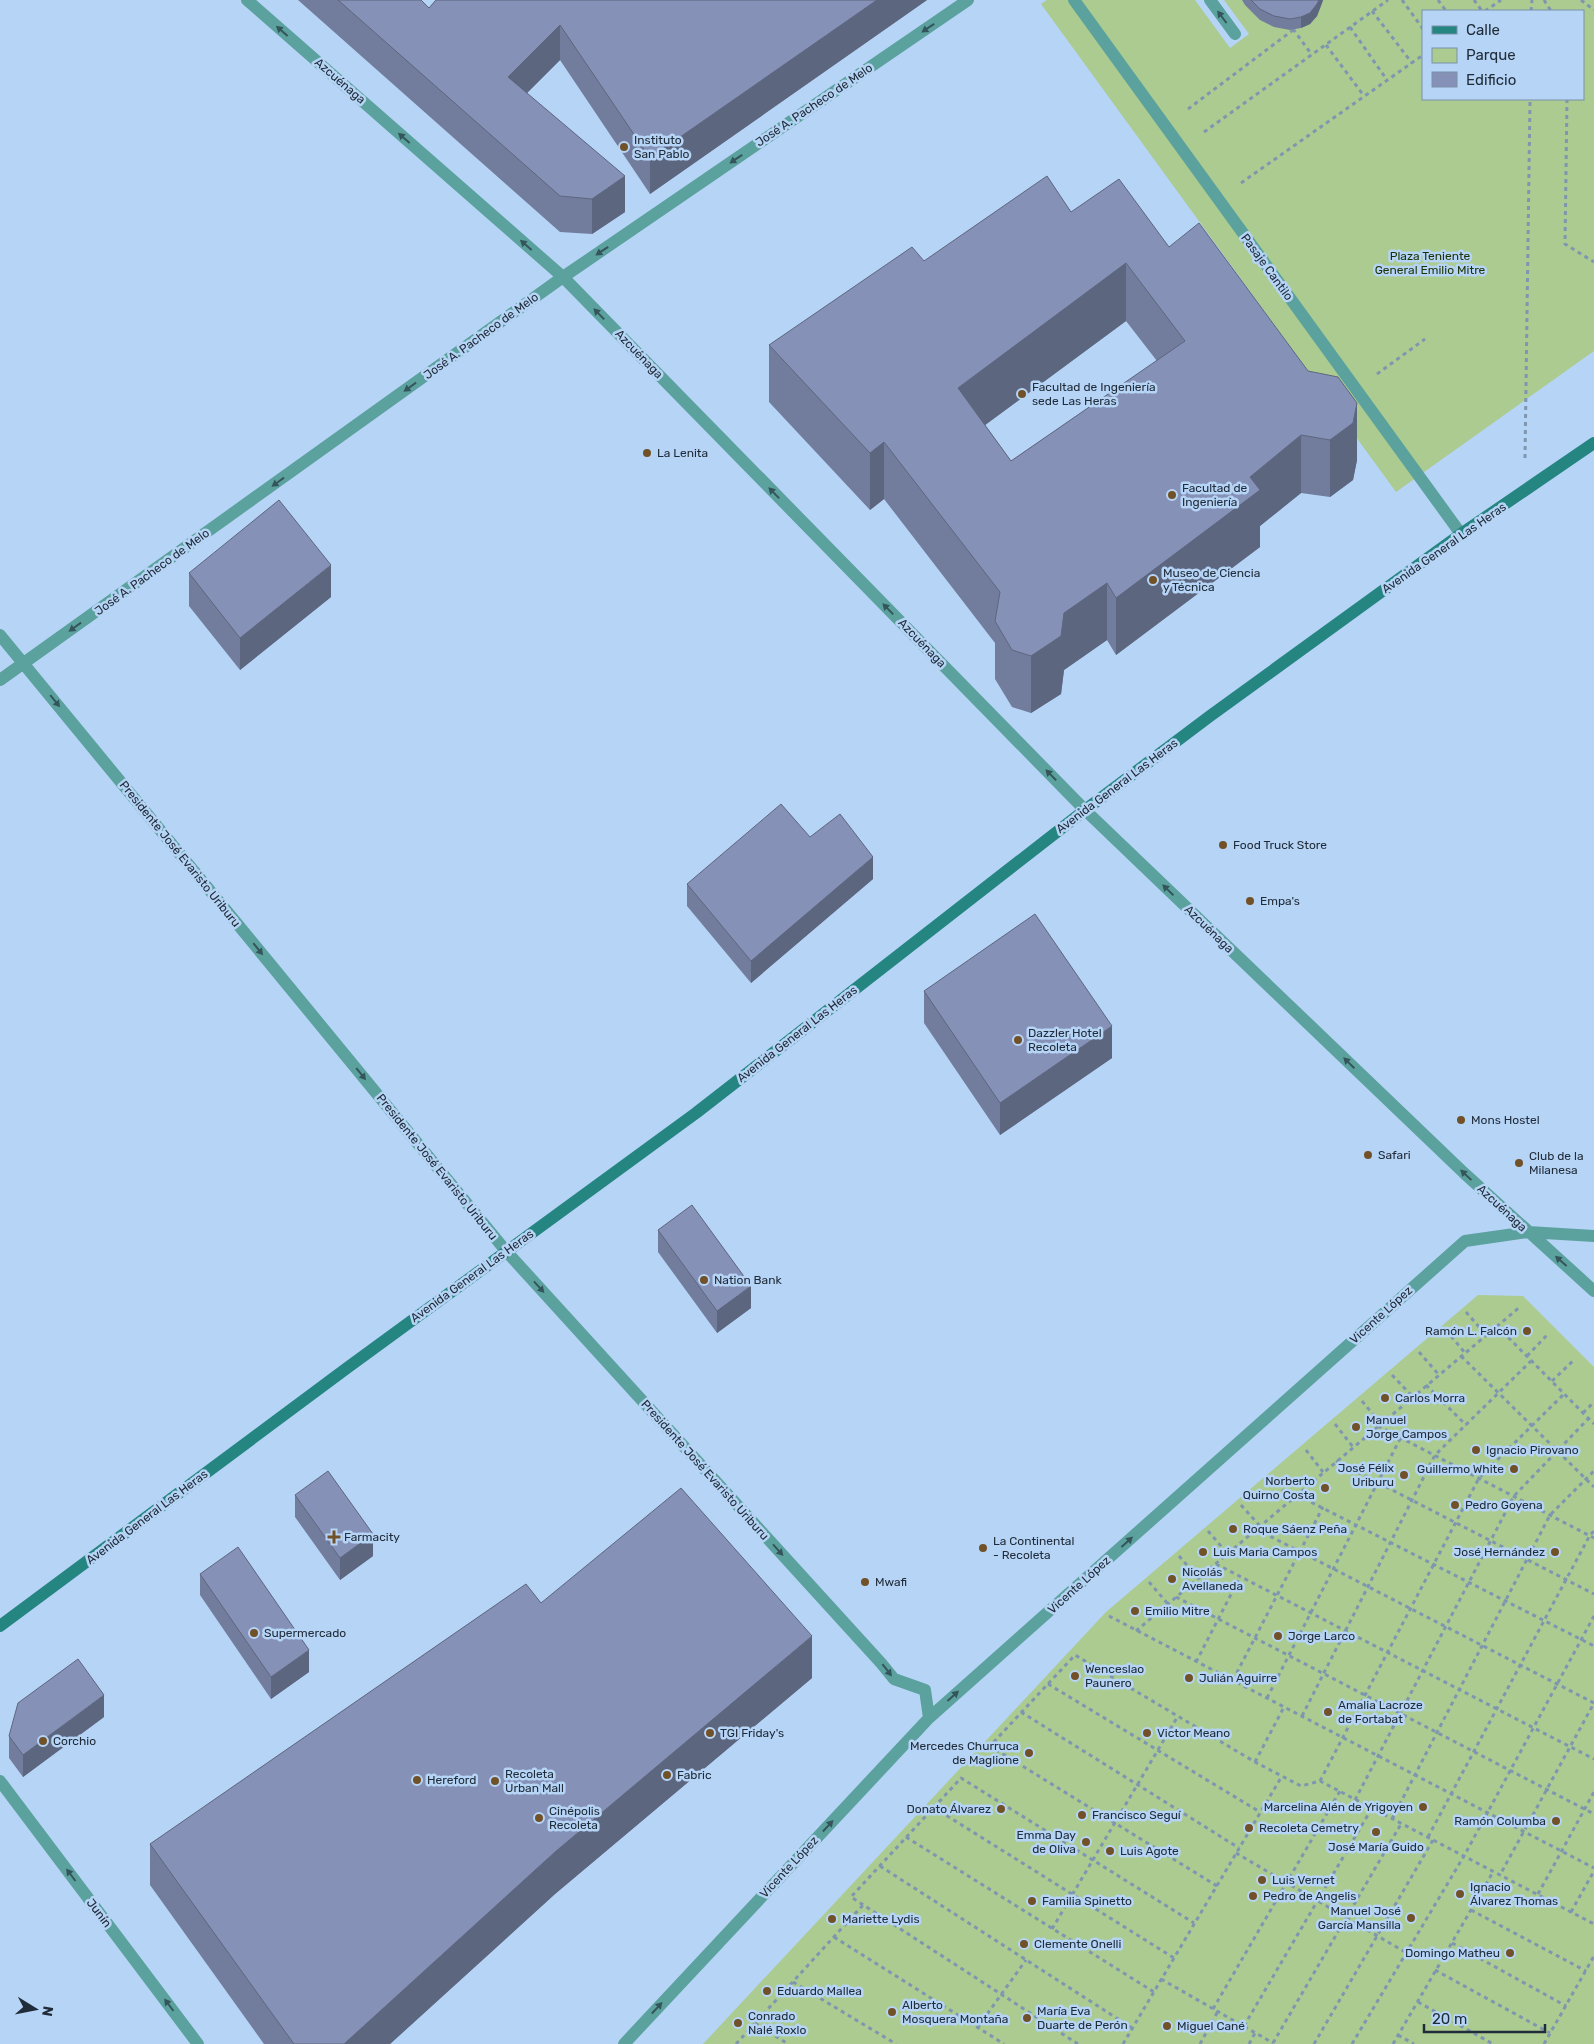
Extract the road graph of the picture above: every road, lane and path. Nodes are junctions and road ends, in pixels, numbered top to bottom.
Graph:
1 (246, 0) edge
2 (968, 0) edge
3 (1074, 0) edge
4 (1210, 0) edge
5 (1388, 0) edge
6 (1402, 0) edge
7 (1474, 0) edge
8 (1501, 0) edge
9 (1581, 0) edge
10 (1482, 10) edge
11 (1485, 10) edge
12 (1594, 10) edge
13 (1372, 11) junction
14 (1287, 24) edge
15 (1350, 28) junction
16 (1422, 28) edge
17 (1293, 30) junction
18 (1235, 34) dead end
19 (1326, 45) junction
20 (1312, 55) junction
21 (1422, 56) edge
22 (1412, 63) junction
23 (1388, 80) junction
24 (1364, 96) junction
25 (1530, 100) edge
26 (1567, 100) edge
27 (1165, 126) junction
28 (1181, 148) junction
29 (1218, 199) junction
30 (1594, 262) edge
31 (563, 277) junction
32 (1425, 338) dead end
33 (1357, 390) junction
34 (1594, 442) edge
35 (1524, 491) junction
36 (1461, 534) junction
37 (0, 635) edge
38 (24, 664) junction
39 (0, 680) edge
40 (1085, 810) junction
41 (1528, 1232) junction
42 (1594, 1236) edge
43 (506, 1251) junction
44 (1594, 1291) edge
45 (1521, 1306) dead end
46 (1466, 1312) dead end
47 (1497, 1326) junction
48 (1446, 1330) dead end
49 (1549, 1333) dead end
50 (1486, 1335) junction
51 (1419, 1352) dead end
52 (1465, 1353) junction
53 (1461, 1356) junction
54 (1527, 1356) junction
55 (1575, 1359) dead end
56 (1531, 1361) junction
57 (1439, 1374) junction
58 (1392, 1375) dead end
59 (1552, 1381) junction
60 (1426, 1385) junction
61 (1498, 1393) junction
62 (1564, 1394) junction
63 (1413, 1397) junction
64 (1362, 1401) dead end
65 (1594, 1402) edge
66 (1583, 1413) junction
67 (1588, 1419) junction
68 (1335, 1424) dead end
69 (1594, 1424) edge
70 (1379, 1425) junction
71 (1466, 1425) junction
72 (1533, 1426) junction
73 (1401, 1438) junction
74 (1353, 1447) junction
75 (1306, 1450) dead end
76 (1557, 1450) junction
77 (1434, 1455) junction
78 (1336, 1462) junction
79 (1324, 1472) junction
80 (1594, 1472) edge
81 (1272, 1477) dead end
82 (1479, 1478) junction
83 (1586, 1479) junction
84 (1379, 1483) junction
85 (1594, 1487) edge
86 (1297, 1495) junction
87 (1514, 1496) junction
88 (1292, 1500) junction
89 (1412, 1500) junction
90 (1241, 1505) dead end
91 (1323, 1508) junction
92 (1550, 1515) junction
93 (1456, 1523) junction
94 (1357, 1525) junction
95 (1258, 1528) junction
96 (1208, 1531) dead end
97 (1594, 1531) edge
98 (1590, 1535) junction
99 (1594, 1538) edge
100 (1490, 1540) junction
101 (1391, 1542) junction
102 (1300, 1551) junction
103 (1227, 1554) junction
104 (1179, 1556) dead end
105 (1527, 1559) junction
106 (1216, 1564) junction
107 (1434, 1564) junction
108 (1335, 1569) junction
109 (1240, 1577) junction
110 (1198, 1578) junction
111 (1566, 1580) junction
112 (1149, 1582) dead end
113 (1468, 1582) junction
114 (1368, 1586) junction
115 (1594, 1594) edge
116 (1277, 1596) junction
117 (1176, 1597) junction
118 (1505, 1601) junction
119 (1168, 1604) junction
120 (1411, 1608) junction
121 (1312, 1614) junction
122 (1109, 1616) dead end
123 (1594, 1616) edge
124 (1219, 1619) junction
125 (1544, 1621) junction
126 (0, 1626) edge
127 (1446, 1626) junction
128 (1136, 1631) junction
129 (1346, 1631) junction
130 (1256, 1638) junction
131 (1581, 1640) junction
132 (1482, 1645) junction
133 (1594, 1646) edge
134 (1388, 1653) junction
135 (1290, 1656) junction
136 (1196, 1662) junction
137 (1520, 1665) junction
138 (1422, 1671) junction
139 (1324, 1674) junction
140 (1233, 1680) junction
141 (1048, 1684) junction
142 (1557, 1684) junction
143 (1459, 1689) junction
144 (1365, 1695) junction
145 (1267, 1698) junction
146 (1284, 1707) junction
147 (1496, 1709) junction
148 (1021, 1712) junction
149 (1400, 1713) junction
150 (1178, 1716) junction
151 (1302, 1716) junction
152 (929, 1718) junction
153 (1534, 1728) junction
154 (1437, 1732) junction
155 (1343, 1737) junction
156 (1570, 1747) junction
157 (1158, 1751) junction
158 (1474, 1752) junction
159 (1378, 1756) junction
160 (1594, 1759) edge
161 (1255, 1762) junction
162 (1511, 1770) junction
163 (1414, 1775) junction
164 (1282, 1776) junction
165 (0, 1781) edge
166 (1320, 1781) junction
167 (1138, 1786) junction
168 (1547, 1789) junction
169 (1340, 1792) junction
170 (1594, 1792) edge
171 (1451, 1794) junction
172 (1355, 1800) junction
173 (933, 1808) junction
174 (1372, 1808) junction
175 (1585, 1809) junction
176 (1260, 1812) junction
177 (1488, 1812) junction
178 (1594, 1814) edge
179 (1392, 1818) junction
180 (1115, 1823) junction
181 (1401, 1824) junction
182 (1524, 1831) junction
183 (906, 1837) junction
184 (1428, 1837) junction
185 (1433, 1840) junction
186 (1239, 1848) junction
187 (1562, 1851) junction
188 (1236, 1853) junction
189 (1464, 1856) junction
190 (1093, 1860) junction
191 (880, 1866) junction
192 (1594, 1869) edge
193 (1493, 1871) junction
194 (1500, 1875) junction
195 (1286, 1883) junction
196 (1217, 1886) junction
197 (1072, 1894) junction
198 (1538, 1894) junction
199 (1318, 1901) junction
200 (863, 1905) junction
201 (1471, 1910) junction
202 (1571, 1912) junction
203 (1346, 1918) junction
204 (1194, 1923) junction
205 (1594, 1924) edge
206 (1052, 1929) junction
207 (1377, 1936) junction
208 (834, 1937) junction
209 (1452, 1943) junction
210 (1405, 1952) junction
211 (1594, 1956) edge
212 (1174, 1958) junction
213 (1026, 1960) junction
214 (1436, 1970) junction
215 (1586, 1971) junction
216 (1162, 1979) junction
217 (793, 1982) junction
218 (1154, 1992) junction
219 (1001, 1994) junction
220 (1418, 2002) junction
221 (1566, 2006) junction
222 (1213, 2008) junction
223 (1218, 2011) junction
224 (756, 2023) junction
225 (1244, 2026) junction
226 (978, 2027) junction
227 (1132, 2028) junction
228 (1255, 2033) junction
229 (1550, 2033) junction
230 (1398, 2035) junction
231 (198, 2044) edge
232 (624, 2044) edge
233 (736, 2044) edge
234 (788, 2044) edge
235 (896, 2044) edge
236 (1004, 2044) edge
237 (1078, 2044) edge
238 (1123, 2044) edge
239 (1200, 2044) edge
240 (1249, 2044) edge
241 (1274, 2044) edge
242 (1314, 2044) edge
243 (1352, 2044) edge
244 (1393, 2044) edge
245 (1414, 2044) edge
246 (1493, 2044) edge
247 (1544, 2044) edge

31 -> 1 street, Azcuénaga
2 -> 31 street, José A. Pacheco de Melo
3 - 27 street, Pasaje Cantilo
18 -> 4 street
5 - 13 path
6 - 16 path
7 - 10 path
8 - 11 path
9 - 12 path
13 - 15 path
13 - 22 path
14 - 17 path
15 - 19 path
15 - 23 path
17 - 20 path
17 - 27 path
19 - 20 path
19 - 24 path
20 - 28 path
21 - 22 path
22 - 23 path
23 - 24 path
24 - 29 path
25 - 35 path
26 - 30 path
27 - 28 street, Pasaje Cantilo
28 - 29 street, Pasaje Cantilo
29 - 33 street, Pasaje Cantilo
31 -> 38 street, José A. Pacheco de Melo
40 -> 31 street, Azcuénaga
32 - 33 path
33 - 36 street, Pasaje Cantilo
34 - 35 main road, Avenida General Las Heras
35 - 36 main road, Avenida General Las Heras
36 - 40 main road, Avenida General Las Heras
37 - 38 street, Presidente José Evaristo Uriburu
38 - 39 street, José A. Pacheco de Melo
38 -> 43 street, Presidente José Evaristo Uriburu
41 -> 40 street, Azcuénaga
40 - 43 main road, Avenida General Las Heras
41 - 42 street, Vicente López
44 -> 41 street, Azcuénaga
152 -> 41 street, Vicente López
43 - 126 main road, Avenida General Las Heras
43 -> 152 street, Presidente José Evaristo Uriburu
45 - 47 path
46 - 50 path
47 - 50 path
47 - 54 path
48 - 52 path
49 - 54 path
50 - 52 path
51 - 57 path
52 - 53 path
53 - 57 path
53 - 61 path
54 - 56 path
55 - 59 path
56 - 59 path
56 - 61 path
57 - 60 path
58 - 63 path
59 - 62 path
60 - 63 path
60 - 71 path
61 - 71 path
61 - 72 path
62 - 66 path
62 - 72 path
63 - 70 path
64 - 70 path
65 - 66 path
66 - 67 path
67 - 69 path
67 - 76 path
68 - 74 path
70 - 73 path
70 - 74 path
71 - 77 path
72 - 76 path
72 - 82 path
73 - 77 path
73 - 84 path
74 - 78 path
75 - 79 path
76 - 83 path
76 - 87 path
77 - 82 path
77 - 89 path
78 - 79 path
78 - 84 path
79 - 86 path
80 - 83 path
81 - 88 path
82 - 87 path
82 - 93 path
83 - 85 path
83 - 92 path
84 - 89 path
84 - 94 path
86 - 88 path
86 - 91 path
87 - 92 path
87 - 100 path
88 - 95 path
89 - 93 path
89 - 101 path
90 - 95 path
91 - 94 path
91 - 102 path
92 - 98 path
92 - 105 path
93 - 100 path
93 - 107 path
94 - 101 path
94 - 108 path
95 - 102 path
95 - 103 path
96 - 103 path
97 - 98 path
98 - 99 path
98 - 111 path
100 - 105 path
100 - 113 path
101 - 107 path
101 - 114 path
102 - 108 path
102 - 116 path
103 - 106 path
104 - 110 path
105 - 111 path
105 - 118 path
106 - 109 path
106 - 110 path
107 - 113 path
107 - 120 path
108 - 114 path
108 - 121 path
109 - 116 path
109 - 124 path
110 - 117 path
111 - 115 path
111 - 125 path
112 - 119 path
113 - 118 path
113 - 127 path
114 - 120 path
114 - 129 path
116 - 121 path
116 - 130 path
117 - 119 path
117 - 124 path
118 - 125 path
118 - 132 path
119 - 128 path
120 - 127 path
120 - 134 path
121 - 129 path
121 - 135 path
122 - 128 path
123 - 131 path
124 - 130 path
124 - 136 path
125 - 131 path
125 - 137 path
127 - 132 path
127 - 138 path
128 - 136 path
129 - 134 path
129 - 139 path
130 - 135 path
130 - 140 path
131 - 133 path
131 - 142 path
132 - 137 path
132 - 143 path
134 - 138 path
134 - 144 path
135 - 139 path
135 - 145 path
136 - 140 path
137 - 142 path
137 - 147 path
138 - 143 path
138 - 149 path
139 - 144 path
139 - 151 path
140 - 145 path
141 - 148 path
141 - 150 path
141 - 157 path
142 - 153 path
142 - 156 path
143 - 147 path
143 - 154 path
144 - 149 path
144 - 155 path
145 - 146 path
146 - 151 path
146 - 161 path
147 - 153 path
147 - 158 path
148 - 167 path
148 - 180 path
149 - 154 path
149 - 159 path
150 - 157 path
150 - 161 path
151 - 155 path
232 -> 152 street, Vicente López
153 - 156 path
153 - 162 path
154 - 158 path
154 - 163 path
155 - 159 path
155 - 166 path
156 - 160 path
156 - 168 path
157 - 167 path
157 - 176 path
158 - 162 path
158 - 171 path
159 - 163 path
159 - 172 path
161 - 164 path
162 - 168 path
162 - 177 path
163 - 171 path
163 - 179 path
164 - 166 path
164 - 176 path
231 -> 165 street, Junín
166 - 169 path
167 - 180 path
167 - 186 path
168 - 175 path
168 - 182 path
169 - 172 path
169 - 195 path
170 - 175 path
171 - 177 path
171 - 184 path
172 - 174 path
173 - 183 path
173 - 190 path
173 - 197 path
174 - 179 path
174 - 199 path
175 - 178 path
175 - 187 path
176 - 186 path
177 - 182 path
177 - 189 path
179 - 181 path
180 - 190 path
180 - 196 path
181 - 184 path
181 - 203 path
182 - 187 path
182 - 194 path
183 - 191 path
183 - 206 path
184 - 185 path
185 - 189 path
185 - 207 path
186 - 188 path
187 - 192 path
187 - 198 path
188 - 195 path
188 - 196 path
189 - 193 path
189 - 210 path
190 - 197 path
190 - 204 path
191 - 200 path
191 - 213 path
192 - 202 path
193 - 194 path
193 - 201 path
194 - 198 path
195 - 199 path
195 - 222 path
196 - 204 path
197 - 206 path
197 - 212 path
198 - 202 path
199 - 203 path
199 - 225 path
200 - 208 path
200 - 219 path
201 - 209 path
201 - 215 path
202 - 205 path
203 - 207 path
203 - 241 path
204 - 212 path
206 - 218 path
207 - 210 path
207 - 242 path
208 - 217 path
208 - 226 path
209 - 214 path
209 - 221 path
210 - 243 path
211 - 215 path
212 - 216 path
213 - 219 path
213 - 227 path
214 - 220 path
214 - 229 path
215 - 221 path
216 - 218 path
216 - 222 path
217 - 224 path
217 - 235 path
218 - 227 path
219 - 226 path
219 - 237 path
220 - 230 path
220 - 246 path
221 - 229 path
222 - 223 path
223 - 225 path
223 - 239 path
224 - 233 path
224 - 234 path
225 - 228 path
226 - 236 path
227 - 238 path
228 - 240 path
228 - 241 path
229 - 247 path
230 - 244 path
230 - 245 path

